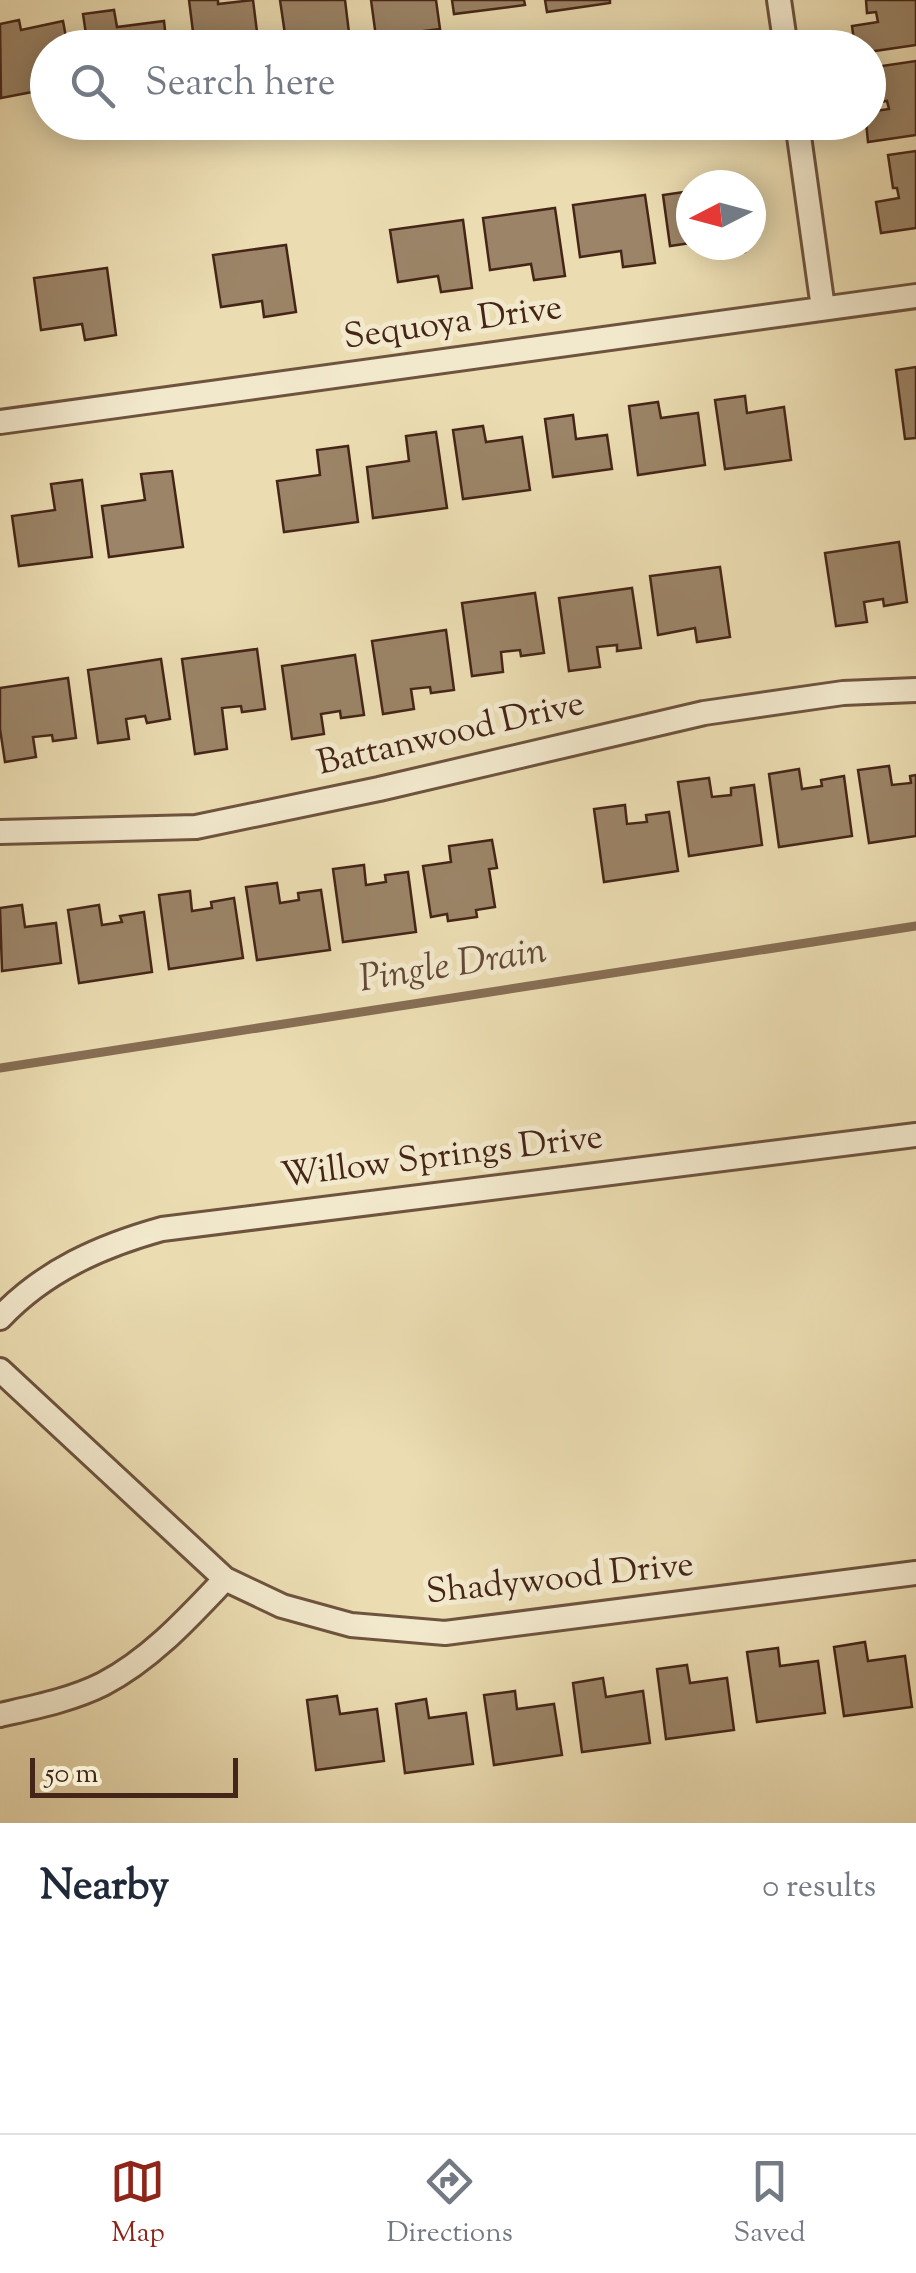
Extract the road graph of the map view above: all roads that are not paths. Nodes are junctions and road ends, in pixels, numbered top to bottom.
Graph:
1 (780, 0) edge
2 (784, 30) edge
3 (800, 140) edge
4 (916, 296) edge
5 (824, 308) junction
6 (0, 422) edge
7 (916, 690) edge
8 (0, 832) edge
9 (916, 1135) edge
10 (0, 1318) edge
11 (0, 1370) edge
12 (916, 1573) edge
13 (226, 1578) junction
14 (0, 1714) edge

1 - 2 street
3 - 5 street
4 - 5 street, Sequoya Drive
5 - 6 street, Sequoya Drive
7 - 8 street, Battanwood Drive
9 - 10 street, Willow Springs Drive
11 - 13 street, Shadywood Drive
12 - 13 street, Shadywood Drive
13 - 14 street

